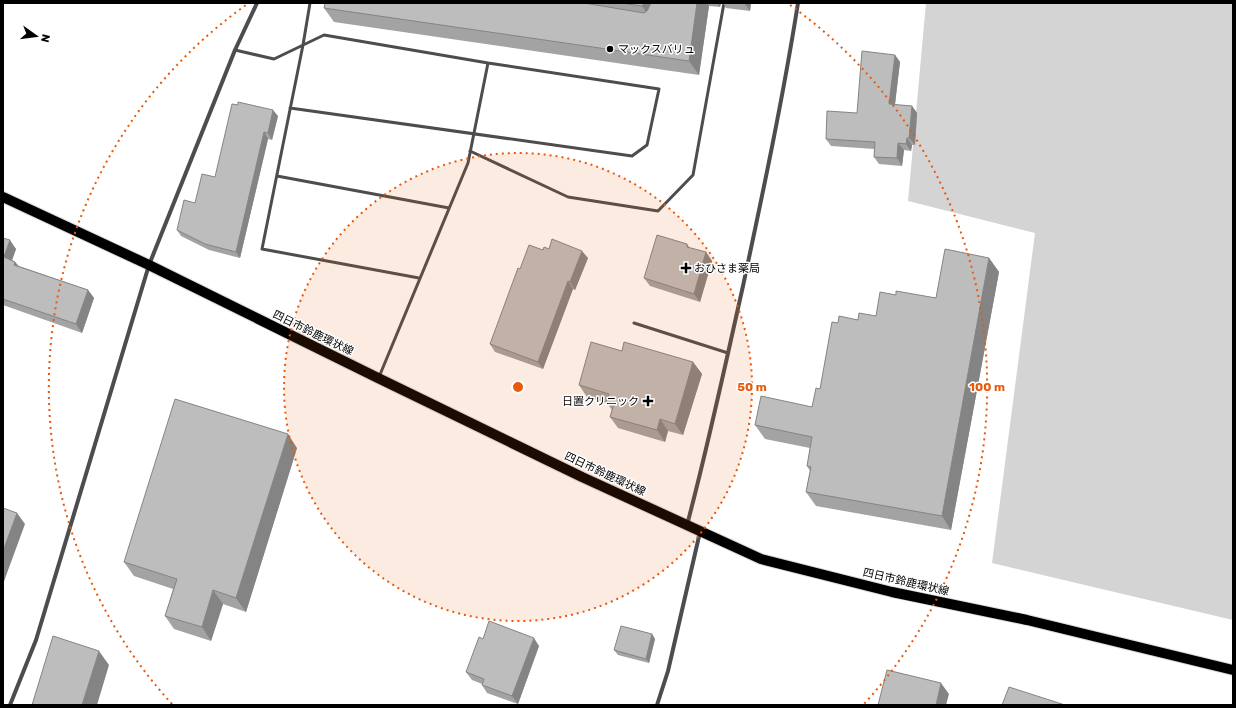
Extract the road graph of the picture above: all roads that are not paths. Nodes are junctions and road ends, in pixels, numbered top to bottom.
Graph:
1 (257, 3) edge
2 (310, 3) edge
3 (724, 3) edge
4 (798, 3) edge
5 (304, 45) junction
6 (235, 50) junction
7 (488, 63) junction
8 (290, 108) junction
9 (473, 134) junction
10 (470, 151) junction
11 (277, 176) junction
12 (3, 197) edge
13 (449, 208) junction
14 (149, 265) junction
15 (419, 278) junction
16 (634, 323) dead end
17 (728, 352) junction
18 (378, 378) junction
19 (687, 526) junction
20 (700, 532) junction
21 (1233, 670) edge
22 (10, 705) edge
23 (657, 705) edge

1 - 6 street
2 - 5 lane
3 - 10 lane
4 - 17 street
5 - 6 lane
5 - 7 lane
5 - 8 lane
6 - 14 street
7 - 9 lane
7 - 9 lane
8 - 9 lane
8 - 11 lane
9 - 10 lane
10 - 13 lane
11 - 13 lane
11 - 15 lane
12 - 14 main road, 四日市鈴鹿環状線
13 - 15 lane
14 - 18 main road, 四日市鈴鹿環状線
14 - 22 street
15 - 18 lane
16 - 17 lane
17 - 19 street
18 - 19 main road, 四日市鈴鹿環状線
19 - 20 main road, 四日市鈴鹿環状線
20 - 21 main road, 四日市鈴鹿環状線
20 - 23 street

